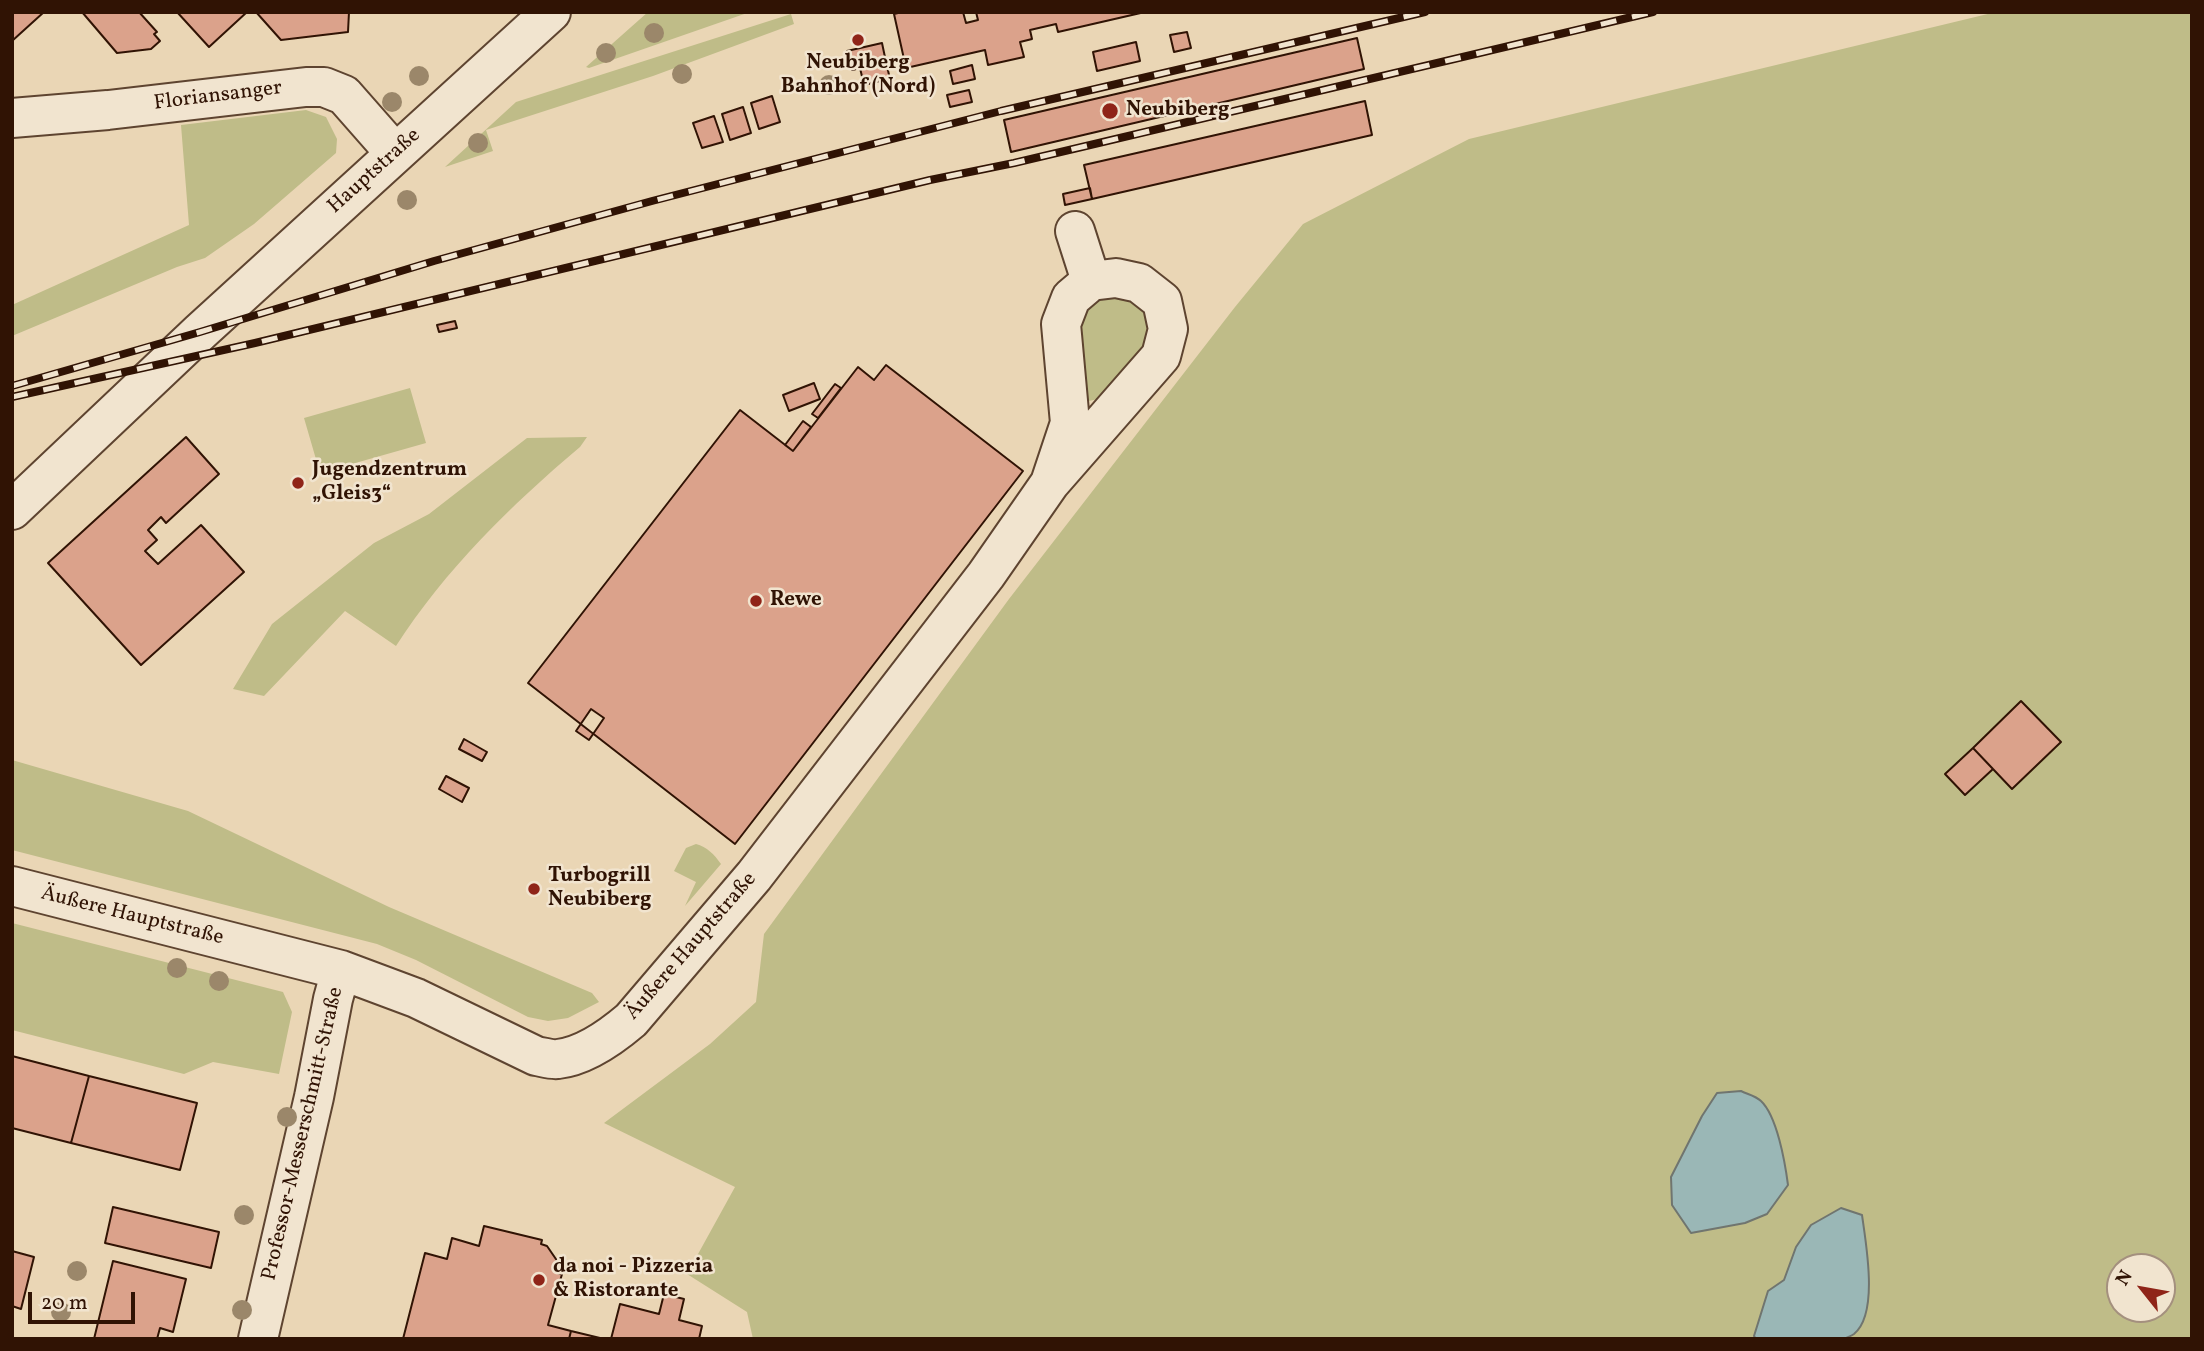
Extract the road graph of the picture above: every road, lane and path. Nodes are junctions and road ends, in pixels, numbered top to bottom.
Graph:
1 (551, 12) edge
2 (12, 118) edge
3 (395, 153) junction
4 (1075, 231) dead end
5 (1091, 281) junction
6 (1050, 483) junction
7 (12, 510) edge
8 (12, 886) edge
9 (341, 970) junction
10 (258, 1339) edge

1 - 3 street, Hauptstraße
2 - 3 street, Floriansanger
3 - 7 street, Hauptstraße
4 - 5 street
5 - 6 street, Äußere Hauptstraße
5 - 6 street, Äußere Hauptstraße
6 - 9 street, Äußere Hauptstraße
8 - 9 street, Äußere Hauptstraße
9 - 10 street, Professor-Messerschmitt-Straße

